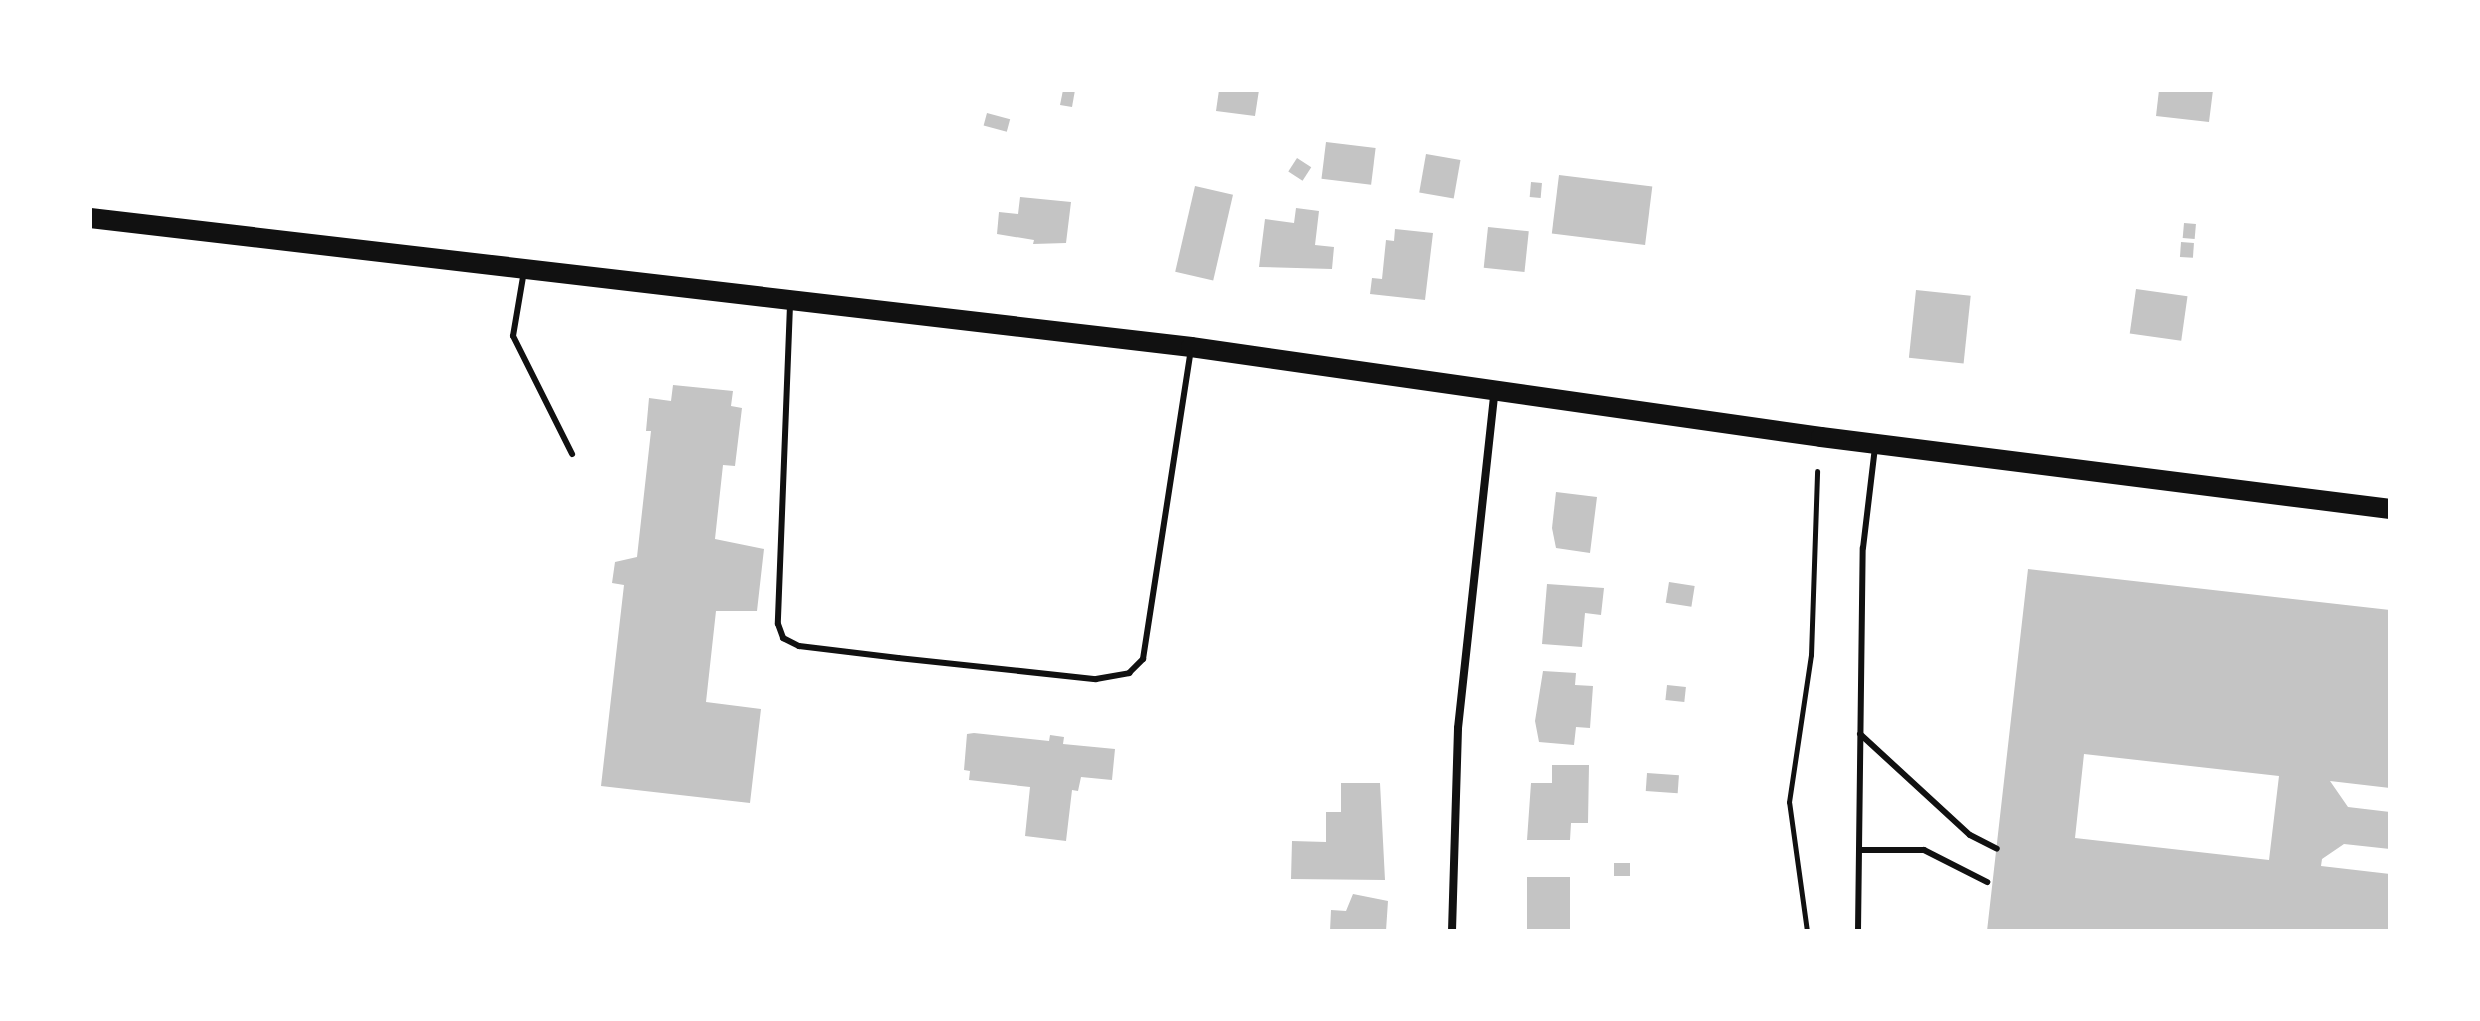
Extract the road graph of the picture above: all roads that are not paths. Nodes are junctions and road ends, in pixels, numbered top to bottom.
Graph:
1 (90, 218) edge
2 (525, 268) junction
3 (790, 298) junction
4 (1191, 347) junction
5 (1495, 389) junction
6 (1875, 444) junction
7 (572, 454) dead end
8 (2390, 509) edge
9 (1860, 734) junction
10 (1997, 849) dead end
11 (1859, 850) junction
12 (1987, 882) dead end
13 (1452, 931) edge
14 (1858, 931) edge

1 - 2 main road
2 - 3 main road
2 - 7 lane
3 - 4 main road
3 - 4 lane
4 - 5 main road
5 - 6 main road
5 - 13 street
6 - 8 main road
6 - 9 lane
9 - 10 lane
9 - 11 lane
11 - 12 lane
11 - 14 lane

